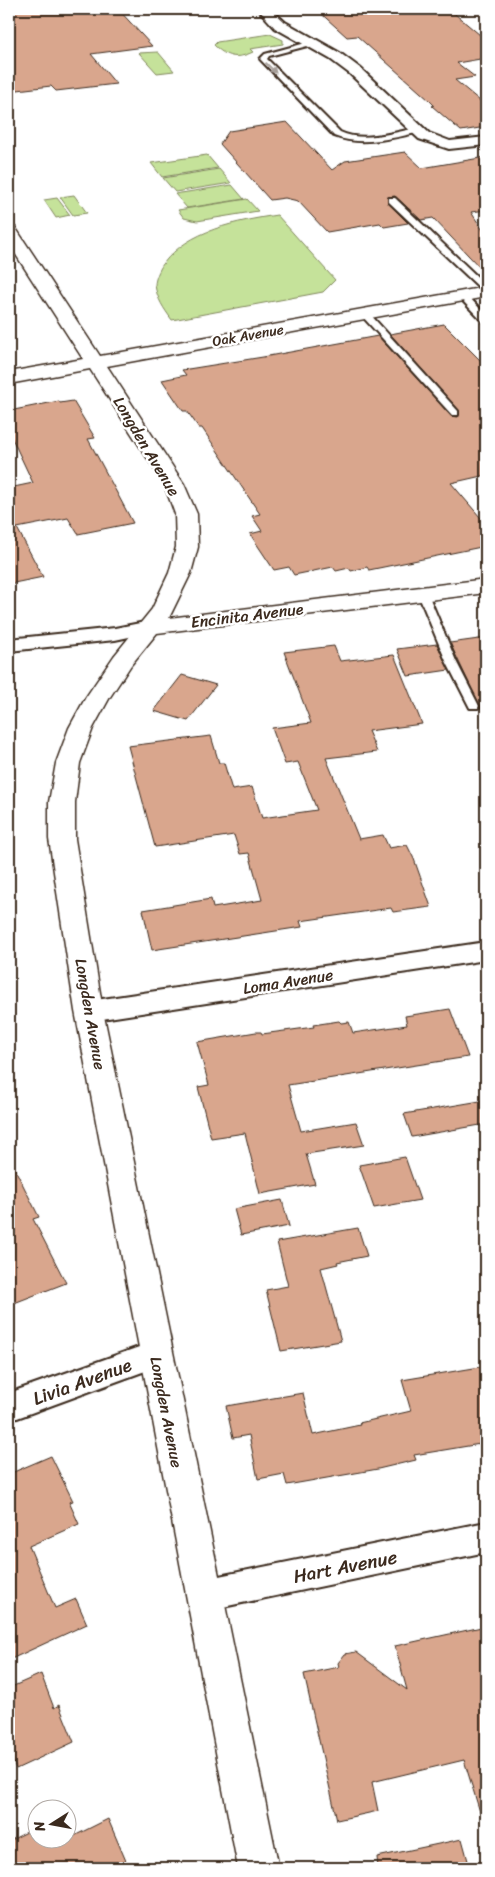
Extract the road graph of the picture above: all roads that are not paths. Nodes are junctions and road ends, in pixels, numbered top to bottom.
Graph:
1 (264, 9) edge
2 (313, 43) junction
3 (418, 130) junction
4 (486, 141) edge
5 (392, 200) dead end
6 (9, 231) edge
7 (486, 291) edge
8 (463, 296) junction
9 (366, 314) junction
10 (486, 320) edge
11 (94, 362) junction
12 (9, 378) edge
13 (455, 413) dead end
14 (486, 586) edge
15 (423, 594) junction
16 (150, 627) junction
17 (9, 645) edge
18 (474, 706) dead end
19 (486, 951) edge
20 (90, 1011) junction
21 (156, 1354) junction
22 (9, 1407) edge
23 (486, 1538) edge
24 (204, 1595) junction
25 (259, 1868) edge

1 - 2 street
2 - 3 street
2 -> 3 lane
3 - 4 street
5 - 7 lane
6 - 11 street, Longden Avenue
7 - 8 street, Oak Avenue
8 - 9 street, Oak Avenue
8 - 10 lane
9 - 11 street, Oak Avenue
9 - 13 lane
11 - 12 street, Oak Avenue
11 - 16 street, Longden Avenue
14 - 15 street, Encinita Avenue
15 - 16 street, Encinita Avenue
15 - 18 lane
16 - 17 street, Encinita Avenue
16 - 20 street, Longden Avenue
19 - 20 street, Loma Avenue
20 - 21 street, Longden Avenue
21 - 22 street, Livia Avenue
21 - 24 street, Longden Avenue
23 - 24 street, Hart Avenue
24 - 25 street, Longden Avenue

